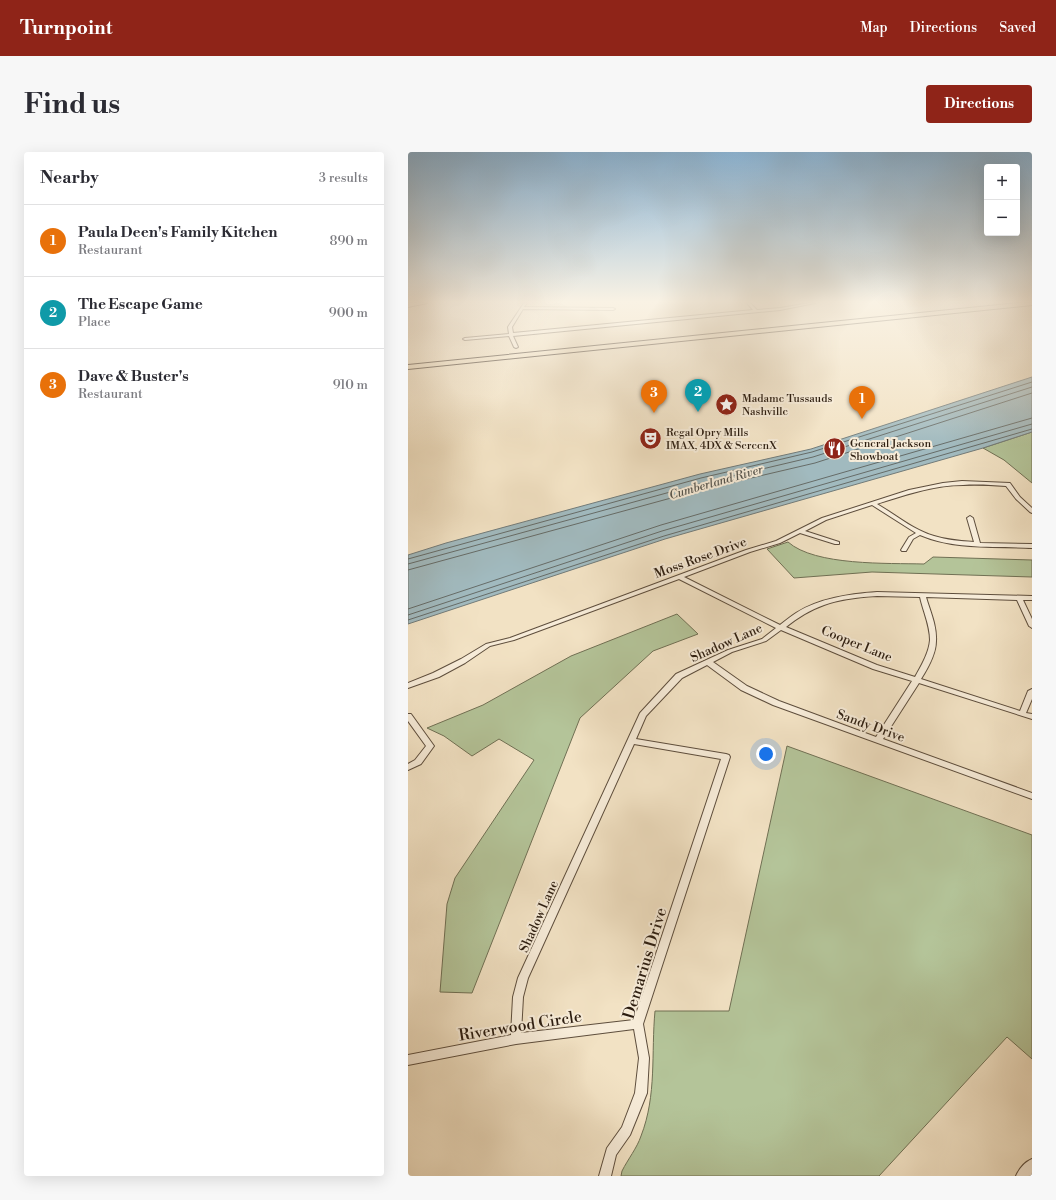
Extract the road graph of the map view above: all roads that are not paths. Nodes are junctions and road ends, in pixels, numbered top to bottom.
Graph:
1 (519, 351) edge
2 (563, 351) edge
3 (408, 362) edge
4 (408, 367) edge
5 (874, 504) junction
6 (1032, 511) edge
7 (970, 518) dead end
8 (800, 531) junction
9 (919, 533) junction
10 (837, 543) dead end
11 (977, 543) junction
12 (1032, 546) edge
13 (904, 550) dead end
14 (680, 576) junction
15 (923, 596) junction
16 (1018, 598) junction
17 (1032, 598) edge
18 (1032, 626) edge
19 (782, 628) junction
20 (708, 662) junction
21 (917, 680) junction
22 (408, 686) edge
23 (1032, 691) edge
24 (1022, 714) junction
25 (408, 716) edge
26 (1032, 717) edge
27 (878, 740) junction
28 (631, 741) junction
29 (408, 767) edge
30 (1032, 796) edge
31 (638, 1024) junction
32 (516, 1039) junction
33 (408, 1060) edge
34 (1032, 1165) edge
35 (605, 1176) edge
36 (1022, 1176) edge

1 - 3 highway
2 - 4 highway
5 - 6 street, Moss Rose Drive
5 - 8 street, Moss Rose Drive
5 - 9 street
7 - 11 street
8 - 10 street
8 - 14 street, Moss Rose Drive
9 - 11 street
9 - 13 street
11 - 12 street
14 - 19 street, Cooper Lane
14 - 22 street, Moss Rose Drive
15 - 16 street, Shadow Lane
15 - 19 street, Shadow Lane
15 - 21 street
16 - 17 street, Shadow Lane
16 - 18 street
19 - 20 street, Shadow Lane
19 - 21 street, Cooper Lane
20 - 27 street, Sandy Drive
20 - 28 street, Shadow Lane
21 - 24 street, Cooper Lane
21 - 27 street
23 - 24 street
24 - 26 street, Cooper Lane
25 - 29 street
27 - 30 street, Sandy Drive
28 - 31 street, Demarius Drive
28 - 32 street, Shadow Lane
31 - 32 street, Riverwood Circle
31 - 35 street, Demarius Drive
32 - 33 street, Riverwood Circle
34 - 36 street

